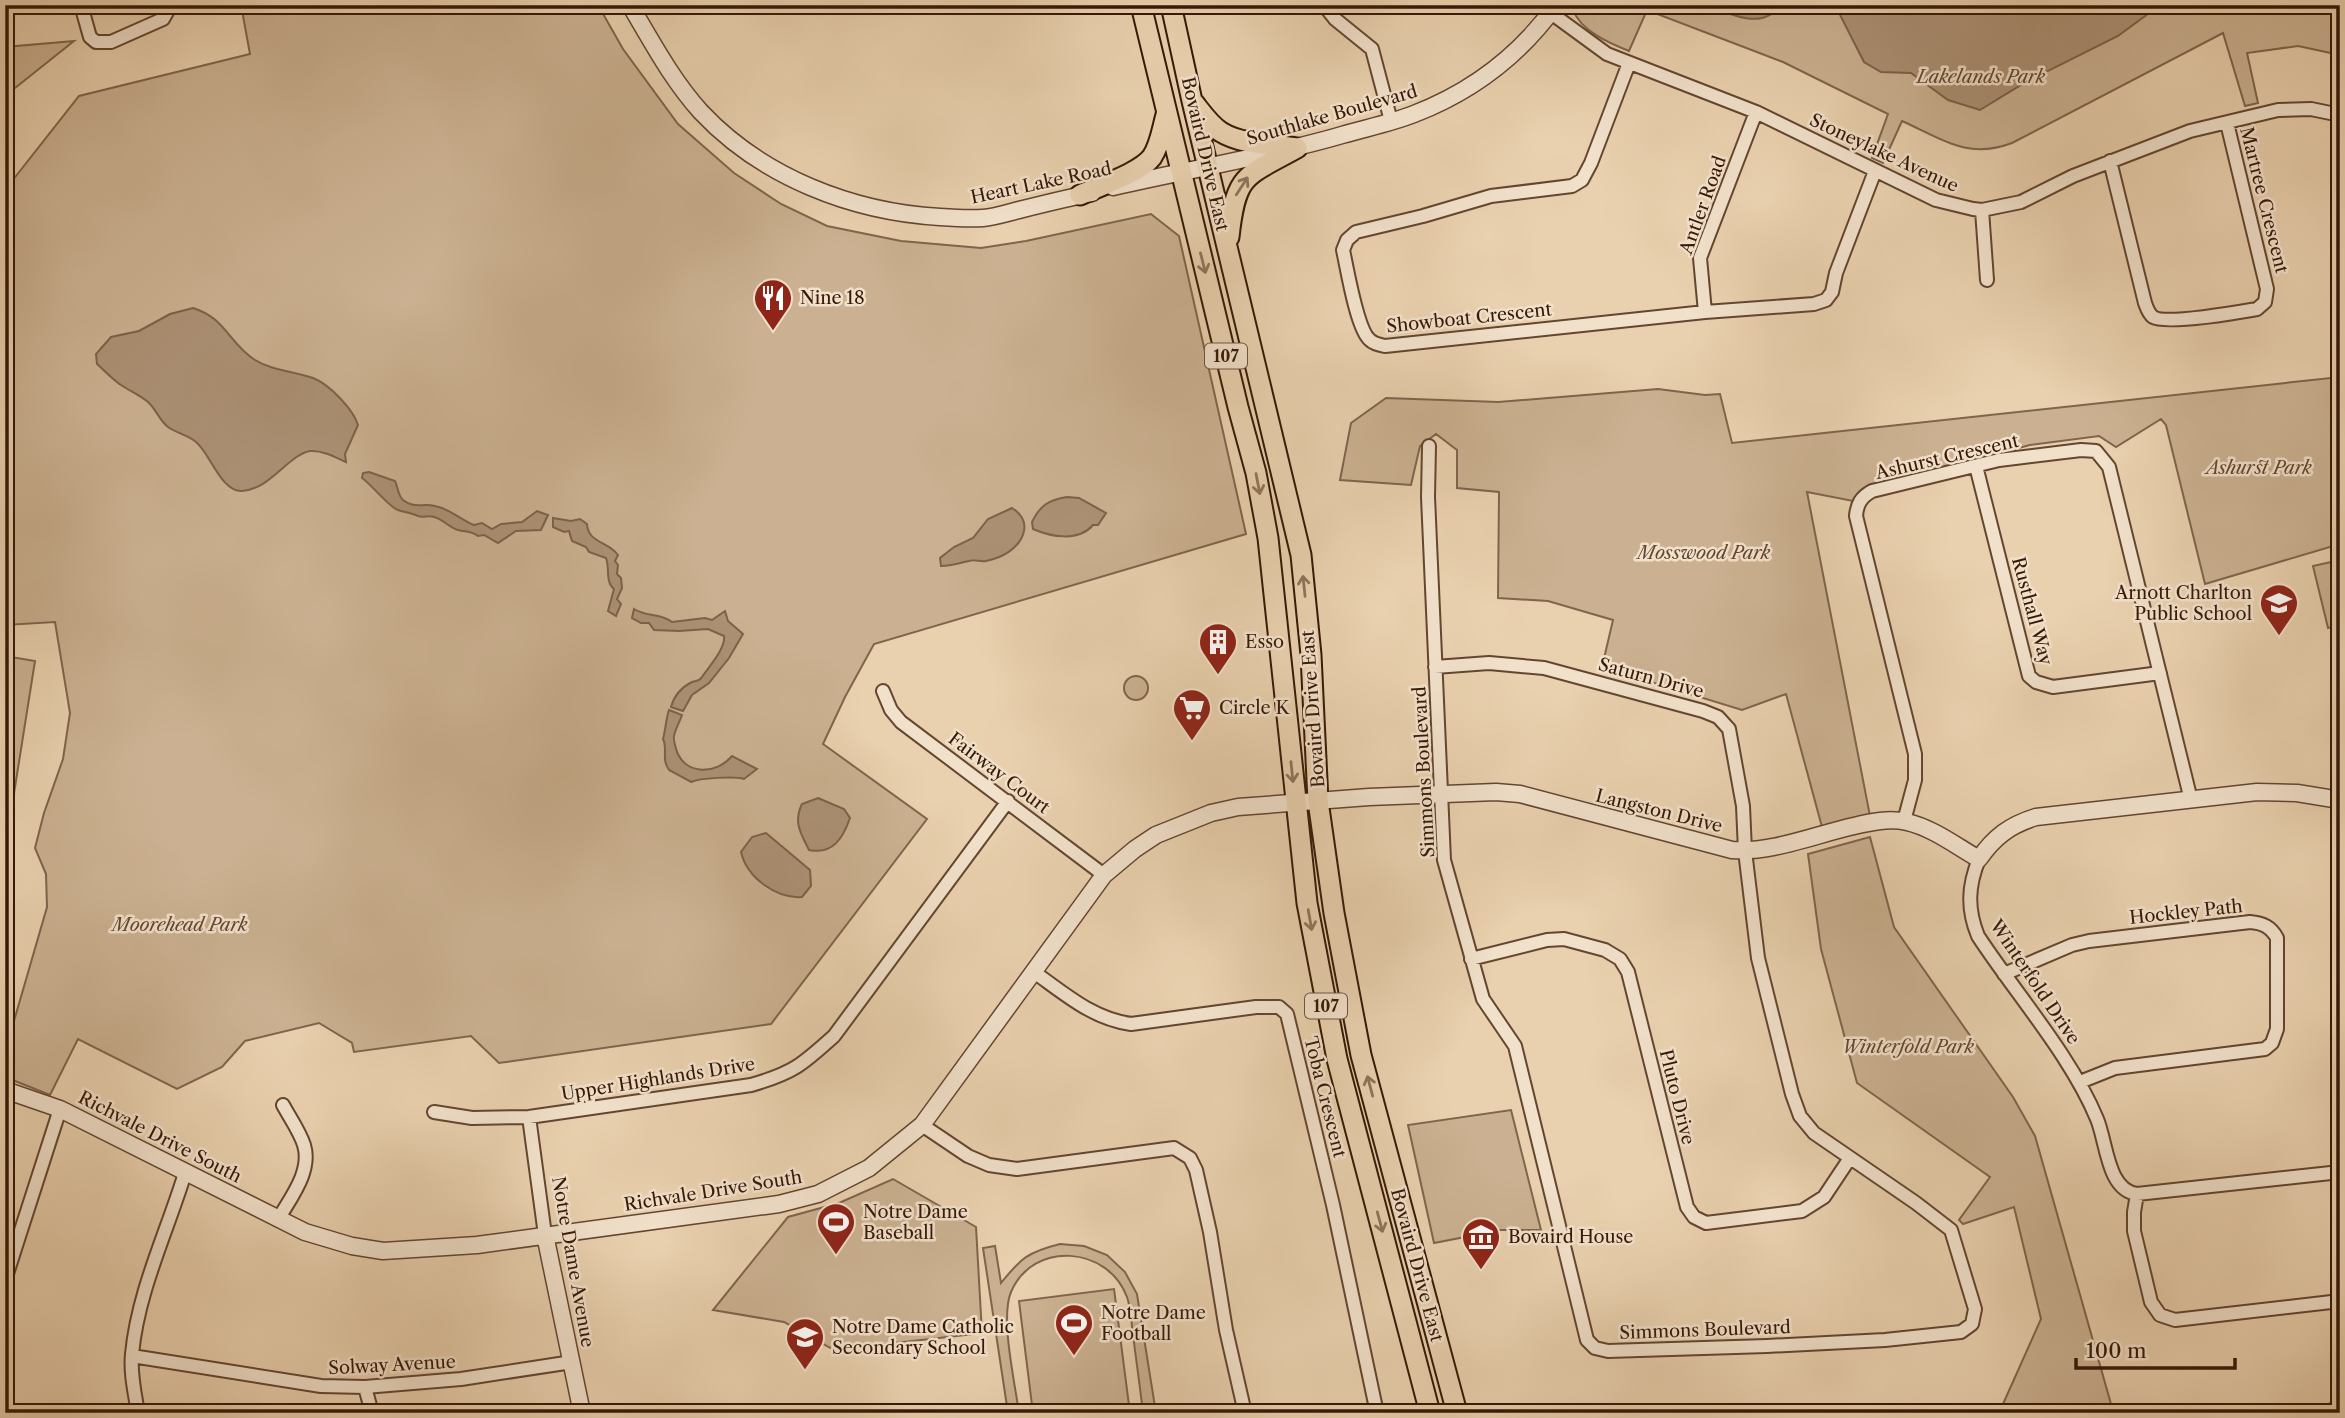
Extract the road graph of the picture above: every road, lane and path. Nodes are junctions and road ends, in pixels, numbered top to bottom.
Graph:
1 (80, 5) edge
2 (171, 5) edge
3 (631, 5) edge
4 (1142, 5) edge
5 (1171, 5) edge
6 (1324, 5) edge
7 (1549, 8) edge
8 (1629, 63) junction
9 (1192, 101) junction
10 (1167, 111) junction
11 (1756, 112) junction
12 (2340, 115) edge
13 (1391, 121) junction
14 (2227, 122) junction
15 (1297, 148) junction
16 (2110, 162) junction
17 (1208, 167) junction
18 (1875, 171) junction
19 (1181, 172) junction
20 (1080, 195) junction
21 (1982, 210) junction
22 (1228, 251) junction
23 (1987, 280) dead end
24 (1705, 312) junction
25 (1429, 446) dead end
26 (1976, 466) junction
27 (1435, 667) junction
28 (2160, 673) junction
29 (883, 691) dead end
30 (1443, 794) junction
31 (2191, 800) junction
32 (2340, 800) edge
33 (1008, 801) junction
34 (1318, 801) junction
35 (1295, 803) junction
36 (1903, 821) junction
37 (1745, 850) junction
38 (1979, 859) junction
39 (1104, 875) junction
40 (1471, 959) junction
41 (1034, 972) junction
42 (2004, 974) junction
43 (2080, 1082) junction
44 (5, 1090) edge
45 (283, 1105) dead end
46 (60, 1109) junction
47 (434, 1112) dead end
48 (529, 1117) junction
49 (922, 1125) junction
50 (1850, 1158) junction
51 (2340, 1172) edge
52 (186, 1173) junction
53 (2137, 1194) junction
54 (279, 1218) junction
55 (545, 1235) junction
56 (5, 1280) edge
57 (2340, 1301) edge
58 (132, 1356) junction
59 (572, 1362) junction
60 (365, 1387) junction
61 (2340, 1412) edge
62 (138, 1413) edge
63 (372, 1413) edge
64 (582, 1413) edge
65 (1245, 1413) edge
66 (1377, 1413) edge
67 (1430, 1413) edge
68 (1457, 1413) edge
69 (2331, 1413) edge

1 - 2 street
3 - 20 street, Heart Lake Road
4 - 10 main road, Bovaird Drive East / 107
5 - 9 main road, Bovaird Drive East / 107
6 - 13 street
7 - 8 street, Stoneylake Avenue
7 - 13 street, Southlake Boulevard
8 - 11 street, Stoneylake Avenue
8 - 24 street, Showboat Crescent
9 - 15 main road
9 - 17 main road, Bovaird Drive East / 107
10 - 19 main road, Bovaird Drive East / 107
10 - 20 main road
11 - 18 street, Stoneylake Avenue
11 - 24 street, Antler Road
12 - 14 street, Stoneylake Avenue
13 - 15 street, Southlake Boulevard
14 - 16 street, Stoneylake Avenue
14 - 16 street, Martree Crescent
15 - 17 street, Southlake Boulevard
22 -> 15 main road
16 - 21 street, Stoneylake Avenue
17 - 19 street, Heart Lake Road
17 - 22 main road, Bovaird Drive East / 107
18 - 21 street, Stoneylake Avenue
18 - 24 street, Showboat Crescent
19 - 20 street, Heart Lake Road
19 -> 35 main road, Bovaird Drive East / 107
21 - 23 street
34 -> 22 main road, Bovaird Drive East / 107
25 - 27 street, Simmons Boulevard
26 - 28 street, Rusthall Way
26 - 28 street, Ashurst Crescent
26 - 36 street, Ashurst Crescent
27 - 30 street, Simmons Boulevard
27 - 37 street, Saturn Drive
28 - 31 street, Ashurst Crescent
29 - 33 street, Fairway Court
30 - 34 street, Langston Drive
30 - 37 street, Langston Drive
30 - 40 street, Simmons Boulevard
31 - 32 street, Winterfold Drive
31 - 38 street, Winterfold Drive
33 - 39 street, Fairway Court
33 - 48 street, Upper Highlands Drive
34 - 35 street, Langston Drive
68 -> 34 main road, Bovaird Drive East / 107
35 - 39 street, Richvale Drive South
35 -> 67 main road, Bovaird Drive East / 107
36 - 37 street, Langston Drive
36 - 38 street, Langston Drive
37 - 50 street, Simmons Boulevard
38 - 42 street, Winterfold Drive
39 - 41 street, Richvale Drive South
40 - 50 street, Pluto Drive
40 - 50 street, Simmons Boulevard
41 - 49 street, Richvale Drive South
41 - 66 street, Toba Crescent
42 - 43 street, Winterfold Drive
42 - 43 street, Hockley Path
43 - 53 street, Winterfold Drive
44 - 46 street, Richvale Drive South
45 - 54 street
46 - 52 street, Richvale Drive South
46 - 56 street
47 - 48 street, Upper Highlands Drive
48 - 55 street, Notre Dame Avenue
49 - 55 street, Richvale Drive South
49 - 65 street
51 - 53 street
52 - 54 street, Richvale Drive South
52 - 58 street
53 - 57 street
54 - 55 street, Richvale Drive South
55 - 59 street, Notre Dame Avenue
58 - 60 street, Solway Avenue
58 - 62 street
59 - 60 street, Solway Avenue
59 - 64 street, Notre Dame Avenue
60 - 63 street
61 - 69 main road

